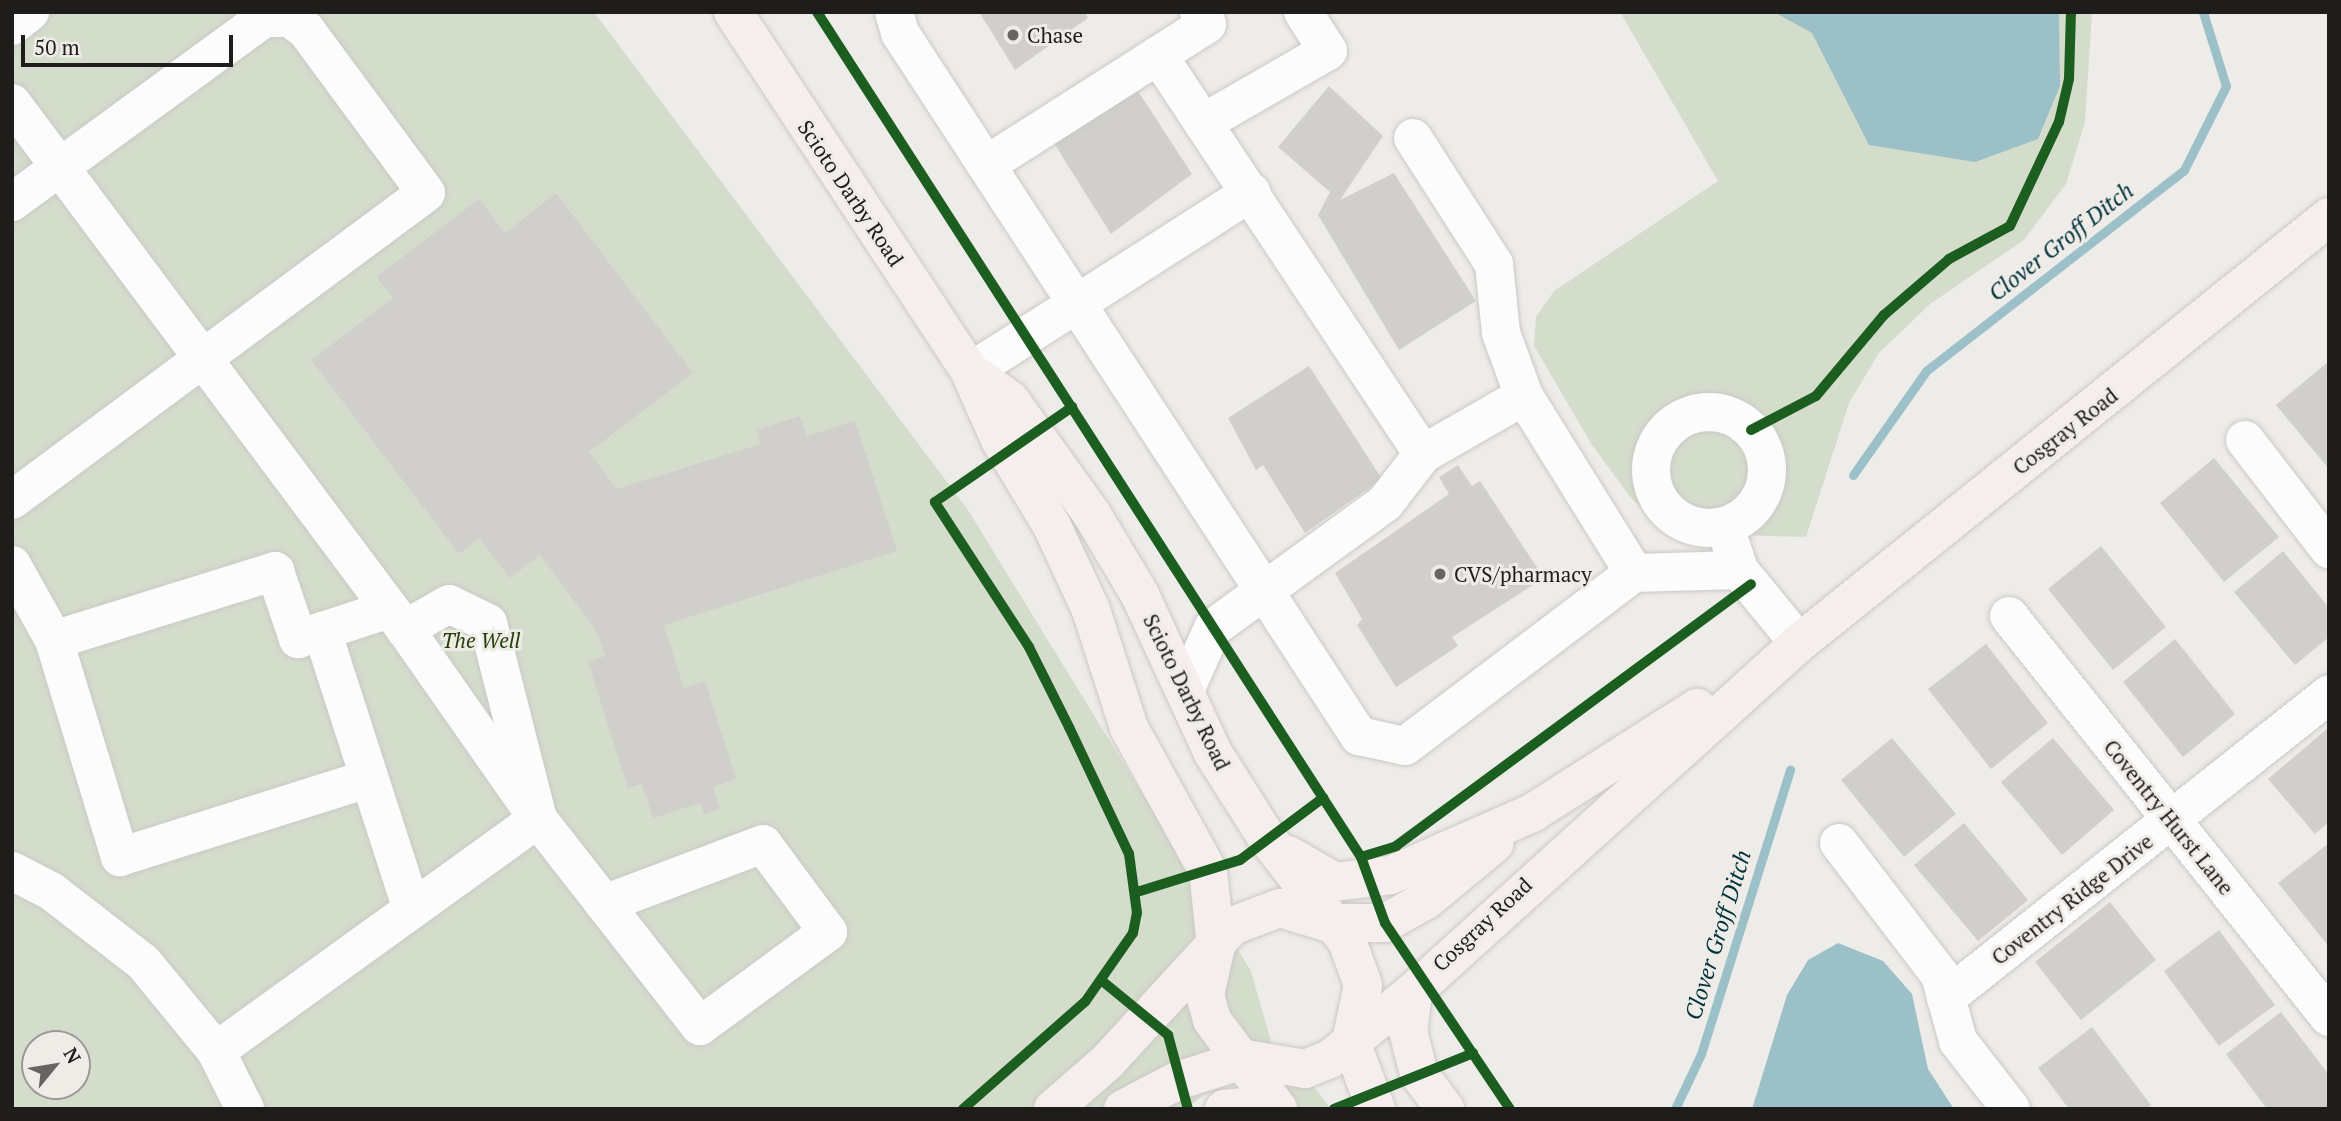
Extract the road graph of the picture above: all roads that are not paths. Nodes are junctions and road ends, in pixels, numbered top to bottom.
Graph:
1 (30, 12) edge
2 (733, 12) edge
3 (894, 12) edge
4 (1199, 12) edge
5 (1303, 12) edge
6 (12, 26) edge
7 (1158, 55) junction
8 (12, 103) edge
9 (1203, 123) junction
10 (1413, 138) dead end
11 (986, 164) junction
12 (61, 166) junction
13 (1251, 192) junction
14 (12, 202) edge
15 (2329, 217) edge
16 (1078, 305) junction
17 (205, 358) junction
18 (970, 372) junction
19 (1524, 396) junction
20 (2245, 440) dead end
21 (1423, 454) junction
22 (12, 500) edge
23 (1725, 526) dead end
24 (2329, 549) edge
25 (12, 565) edge
26 (1740, 570) junction
27 (1634, 573) junction
28 (1263, 595) junction
29 (2009, 617) dead end
30 (397, 619) junction
31 (322, 631) junction
32 (54, 640) junction
33 (1799, 643) junction
34 (1185, 690) junction
35 (2329, 694) edge
36 (367, 779) junction
37 (1532, 813) junction
38 (538, 819) junction
39 (2172, 820) junction
40 (1267, 838) junction
41 (1839, 843) dead end
42 (12, 871) edge
43 (604, 904) junction
44 (411, 907) junction
45 (1329, 923) junction
46 (1216, 946) junction
47 (1413, 992) junction
48 (1946, 998) junction
49 (2329, 1017) edge
50 (1351, 1042) junction
51 (216, 1051) junction
52 (1246, 1059) junction
53 (1276, 1106) edge
54 (246, 1109) edge
55 (1053, 1109) edge
56 (1123, 1109) edge
57 (1224, 1109) edge
58 (1376, 1109) edge
59 (1445, 1109) edge
60 (2011, 1109) edge

1 - 6 street
2 - 18 main road, Scioto Darby Road
3 - 11 street
4 - 7 street
5 - 9 street
7 - 9 street
7 - 11 street
8 - 12 street
9 - 13 street
10 - 19 street
11 - 16 street
12 - 14 street
12 - 17 street
12 - 17 street
13 - 16 street
13 - 21 street
15 - 33 main road, Cosgray Road
16 - 18 street
16 - 28 street
17 - 22 street
17 - 30 street
18 - 34 main road, Scioto Darby Road
18 - 46 main road, Scioto Darby Road
19 - 21 street
19 - 27 street
20 - 24 street
21 - 28 street
23 - 26 street
25 - 32 street
26 - 27 street
26 - 33 street
27 - 28 street
28 - 34 street
29 - 39 street, Coventry Hurst Lane
30 - 31 street
30 - 38 street
30 - 38 street
31 - 32 street
31 - 36 street
32 - 36 street
33 - 37 main road, Cosgray Road
33 - 47 main road, Cosgray Road
34 - 40 main road, Scioto Darby Road
35 - 39 street, Coventry Ridge Drive
36 - 44 street
37 - 40 main road, Cosgray Road
37 - 45 main road, Cosgray Road
38 - 43 street
38 - 44 street
39 - 48 street, Coventry Ridge Drive
39 - 49 street, Coventry Hurst Lane
40 - 45 main road, Scioto Darby Road
41 - 48 street
42 - 51 street
43 - 43 street
44 - 51 street
45 - 46 main road, Cosgray Road
45 - 50 main road, Scioto Darby Road
46 - 52 main road, Scioto Darby Road
46 - 55 main road, Cosgray Road
47 - 50 main road, Cosgray Road
47 - 59 main road
48 - 60 street
50 - 52 main road, Cosgray Road
50 - 58 main road
51 - 54 street
52 - 53 main road, Scioto Darby Road
52 - 56 main road, Cosgray Road
53 - 57 main road

